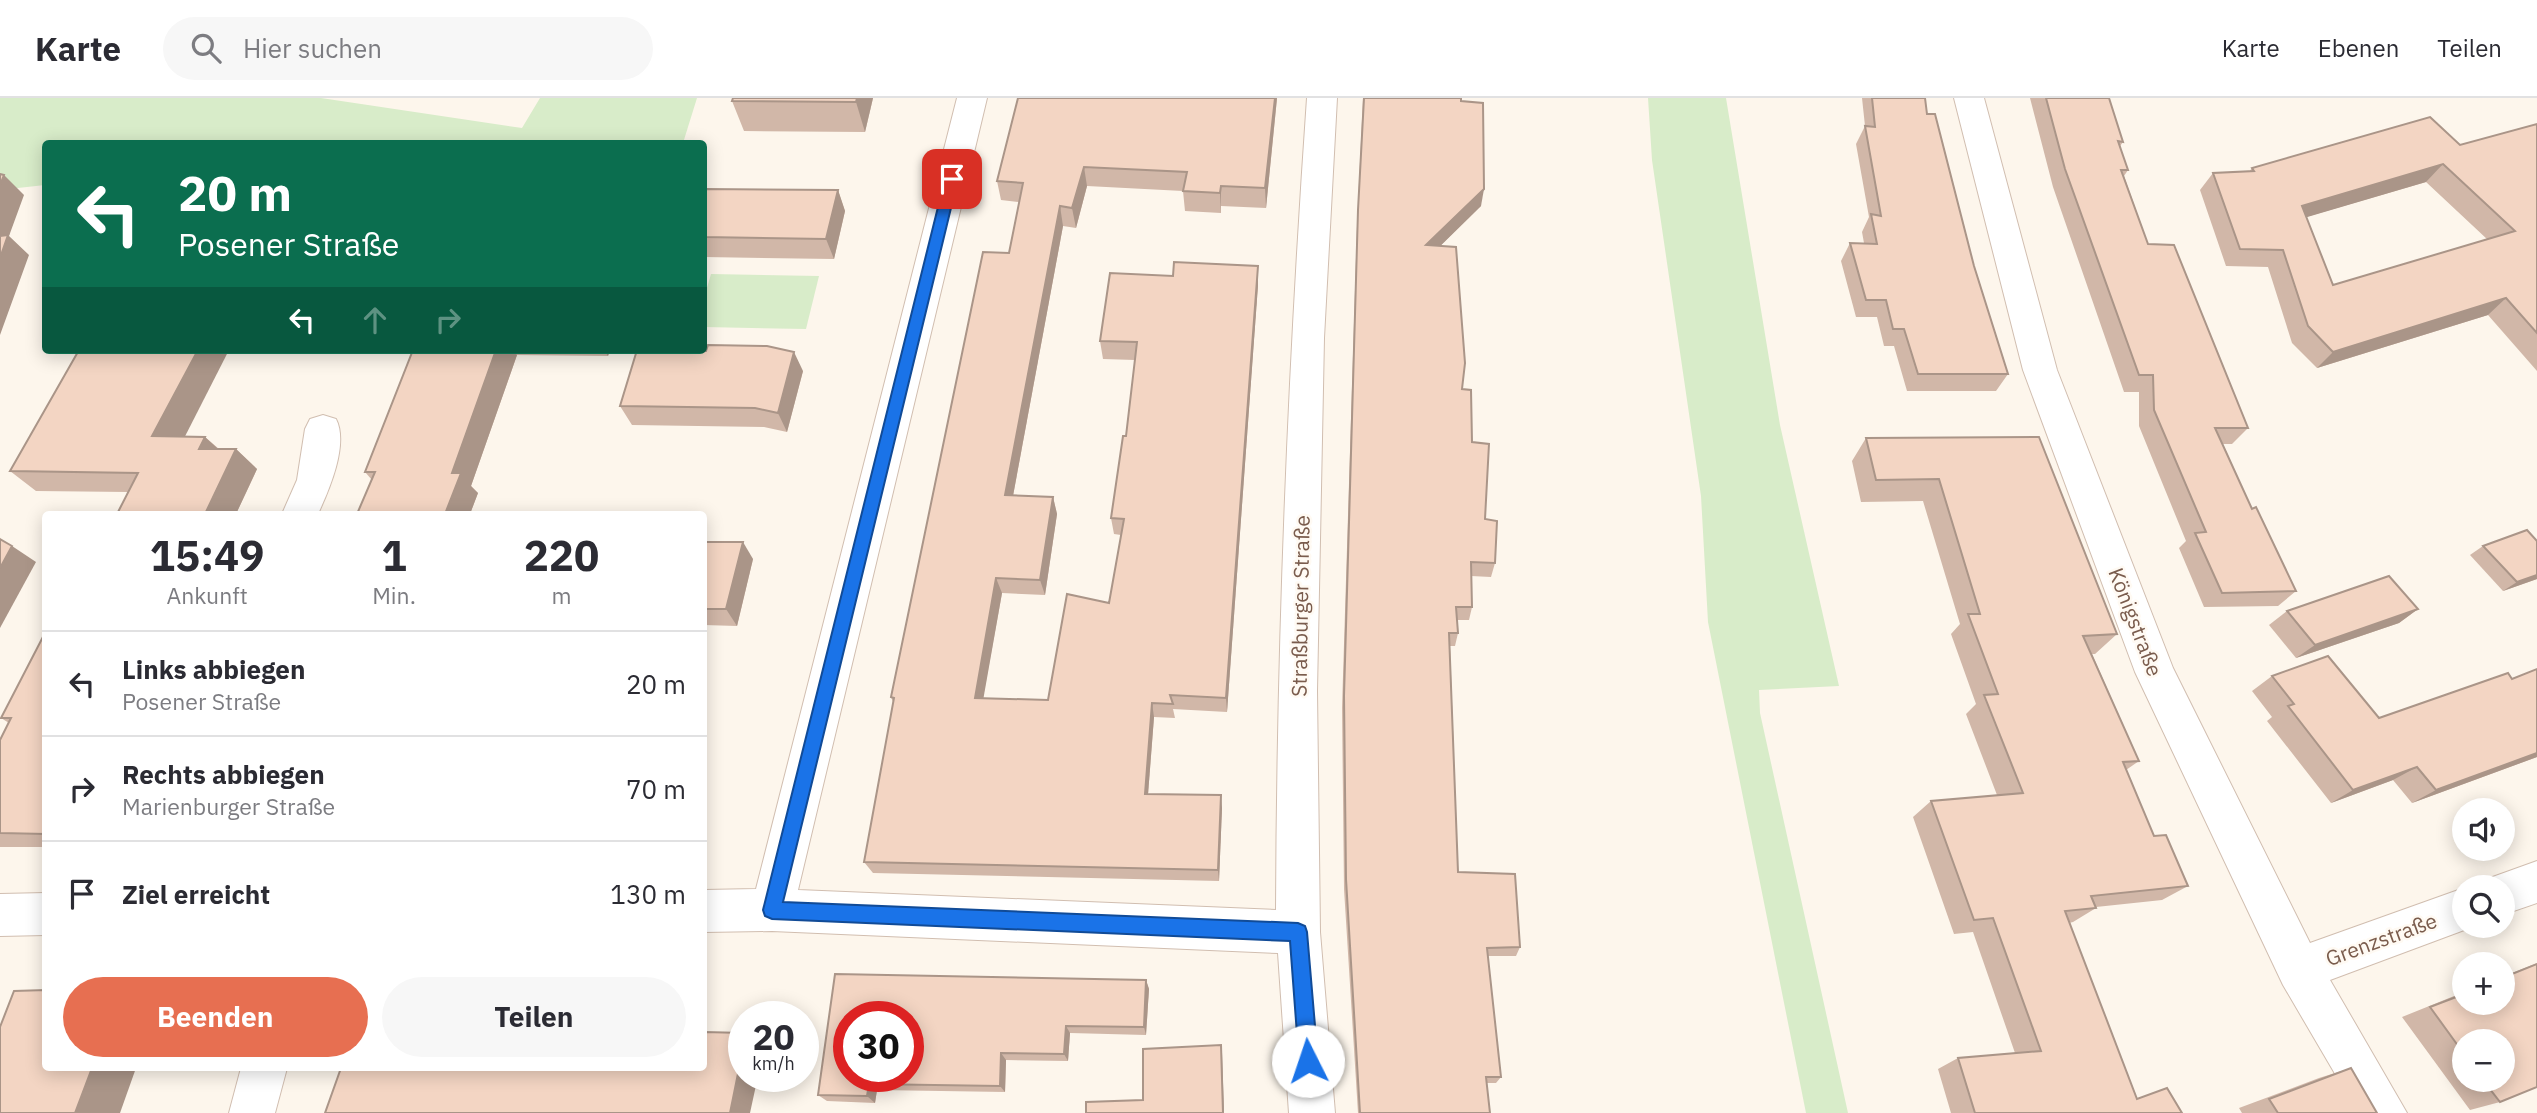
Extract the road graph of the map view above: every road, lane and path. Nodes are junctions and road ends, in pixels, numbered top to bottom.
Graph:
1 (972, 98) edge
2 (1322, 98) edge
3 (1969, 98) edge
4 (323, 429) dead end
5 (301, 511) edge
6 (2537, 882) edge
7 (2515, 890) edge
8 (772, 910) junction
9 (707, 911) edge
10 (2452, 913) edge
11 (42, 914) edge
12 (0, 915) edge
13 (1298, 932) junction
14 (2299, 969) junction
15 (263, 1071) edge
16 (252, 1113) edge
17 (1312, 1113) edge
18 (2384, 1113) edge

1 - 8 street
2 - 13 street, Straßburger Straße
3 - 14 street, Königstraße
4 - 5 street
6 - 7 street
8 - 9 street
8 - 13 street
10 - 14 street, Grenzstraße
11 - 12 street
13 - 17 street, Straßburger Straße
14 - 18 street, Königstraße
15 - 16 street

